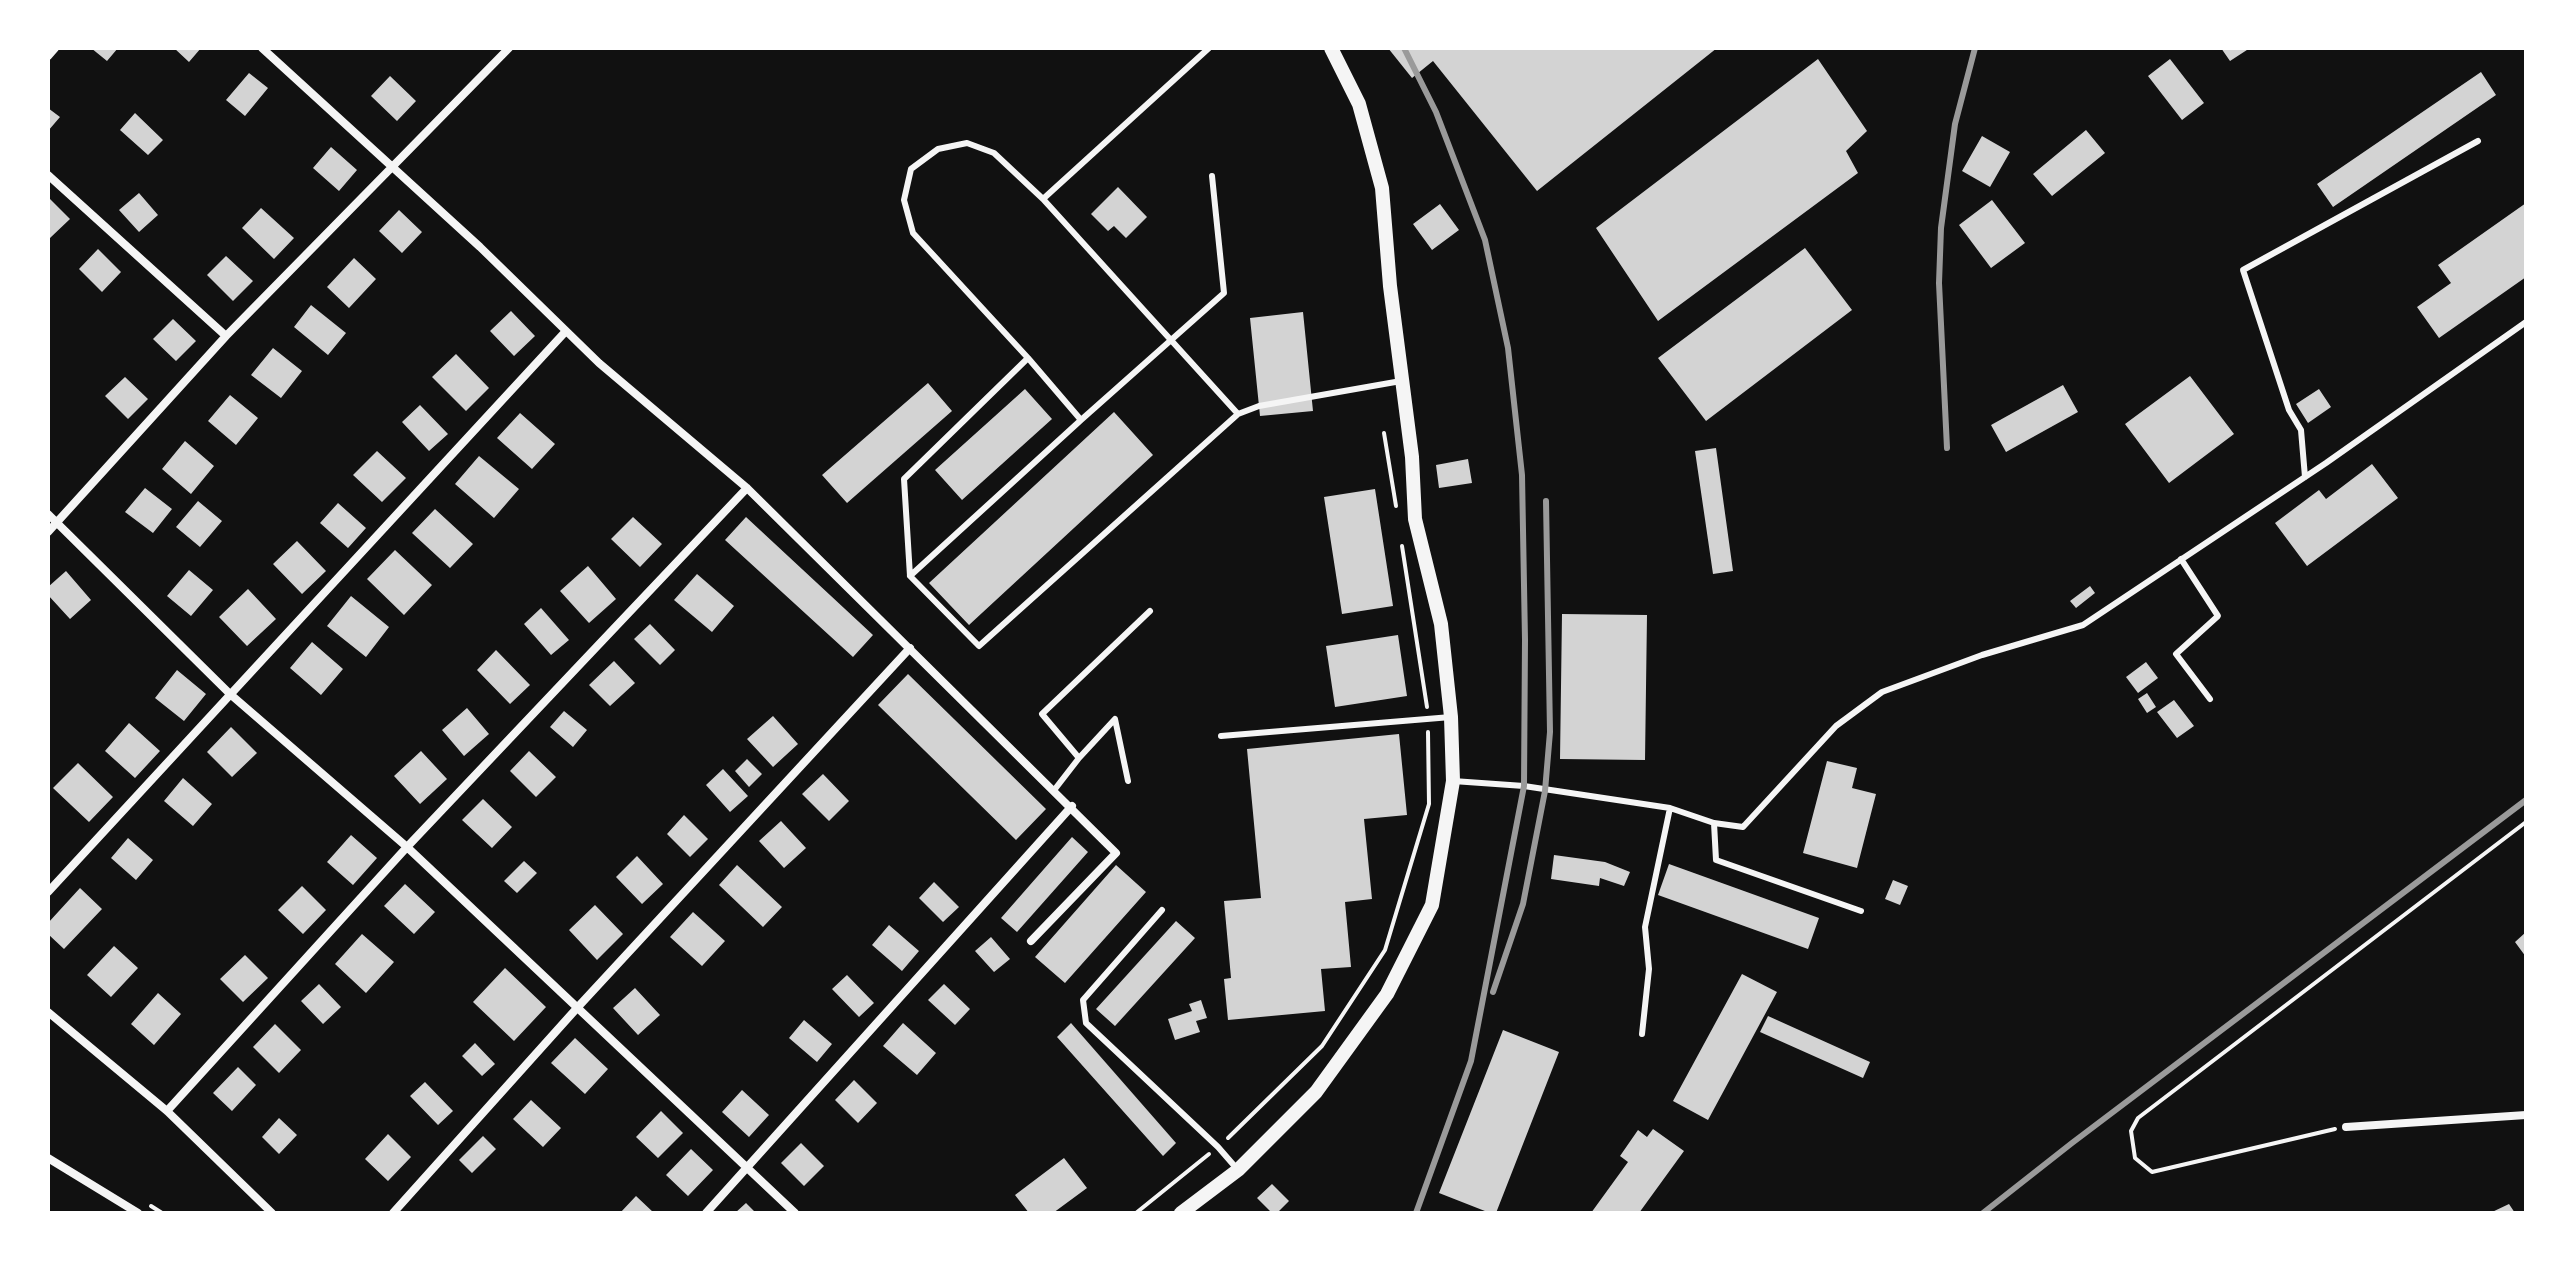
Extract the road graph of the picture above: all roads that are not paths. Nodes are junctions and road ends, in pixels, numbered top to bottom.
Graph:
1 (55, 48) edge
2 (262, 48) edge
3 (509, 48) edge
4 (1209, 48) edge
5 (1331, 48) edge
6 (48, 56) edge
7 (2478, 141) dead end
8 (391, 166) junction
9 (48, 175) edge
10 (1212, 176) dead end
11 (1043, 199) junction
12 (2526, 322) edge
13 (566, 331) junction
14 (226, 336) junction
15 (1170, 339) junction
16 (1028, 358) junction
17 (1401, 381) junction
18 (1238, 414) junction
19 (1081, 420) junction
20 (2305, 477) junction
21 (747, 488) junction
22 (48, 514) edge
23 (57, 522) junction
24 (48, 532) edge
25 (2181, 559) junction
26 (910, 576) junction
27 (1150, 611) dead end
28 (910, 648) junction
29 (230, 694) junction
30 (2210, 699) dead end
31 (1451, 717) junction
32 (1221, 736) dead end
33 (1079, 758) junction
34 (1128, 781) dead end
35 (1453, 781) junction
36 (1055, 789) junction
37 (1072, 806) junction
38 (1670, 808) junction
39 (1714, 823) junction
40 (407, 847) junction
41 (48, 892) edge
42 (1162, 910) dead end
43 (1861, 911) dead end
44 (1031, 941) dead end
45 (577, 1008) junction
46 (48, 1012) edge
47 (1642, 1034) dead end
48 (167, 1111) junction
49 (2526, 1115) edge
50 (2346, 1127) road end
51 (48, 1158) edge
52 (748, 1168) junction
53 (1238, 1170) junction
54 (1189, 1211) edge
55 (138, 1213) edge
56 (272, 1213) edge
57 (393, 1213) edge
58 (706, 1213) edge
59 (795, 1213) edge

1 - 6 street
2 - 8 street
3 - 8 street
4 - 11 lane
5 - 17 street
7 - 20 lane
8 - 13 street
8 - 14 street
9 - 14 street
10 - 15 lane
11 - 15 lane
11 - 16 lane
12 - 20 lane
13 - 21 street
13 - 29 street
14 - 23 street
15 - 18 lane
15 - 19 lane
16 - 19 lane
16 - 26 lane
17 - 18 lane
17 - 31 street
18 - 26 lane
19 - 26 lane
20 - 25 lane
21 - 28 street
21 - 40 street
22 - 23 street
23 - 24 street
23 - 29 street
25 - 30 lane
25 - 39 lane
27 - 33 lane
28 - 36 street
28 - 45 street
29 - 40 street
29 - 41 street
31 - 32 lane
31 - 35 street
33 - 34 lane
33 - 36 lane
35 - 38 lane
35 - 53 street
36 - 37 street
37 - 44 street
37 - 52 street
38 - 39 lane
38 - 47 lane
39 - 43 lane
40 - 45 street
40 - 48 street
42 - 53 lane
45 - 52 street
45 - 57 street
46 - 48 street
48 - 56 street
49 - 50 street
51 - 55 street
52 - 58 street
52 - 59 street
53 - 54 street

